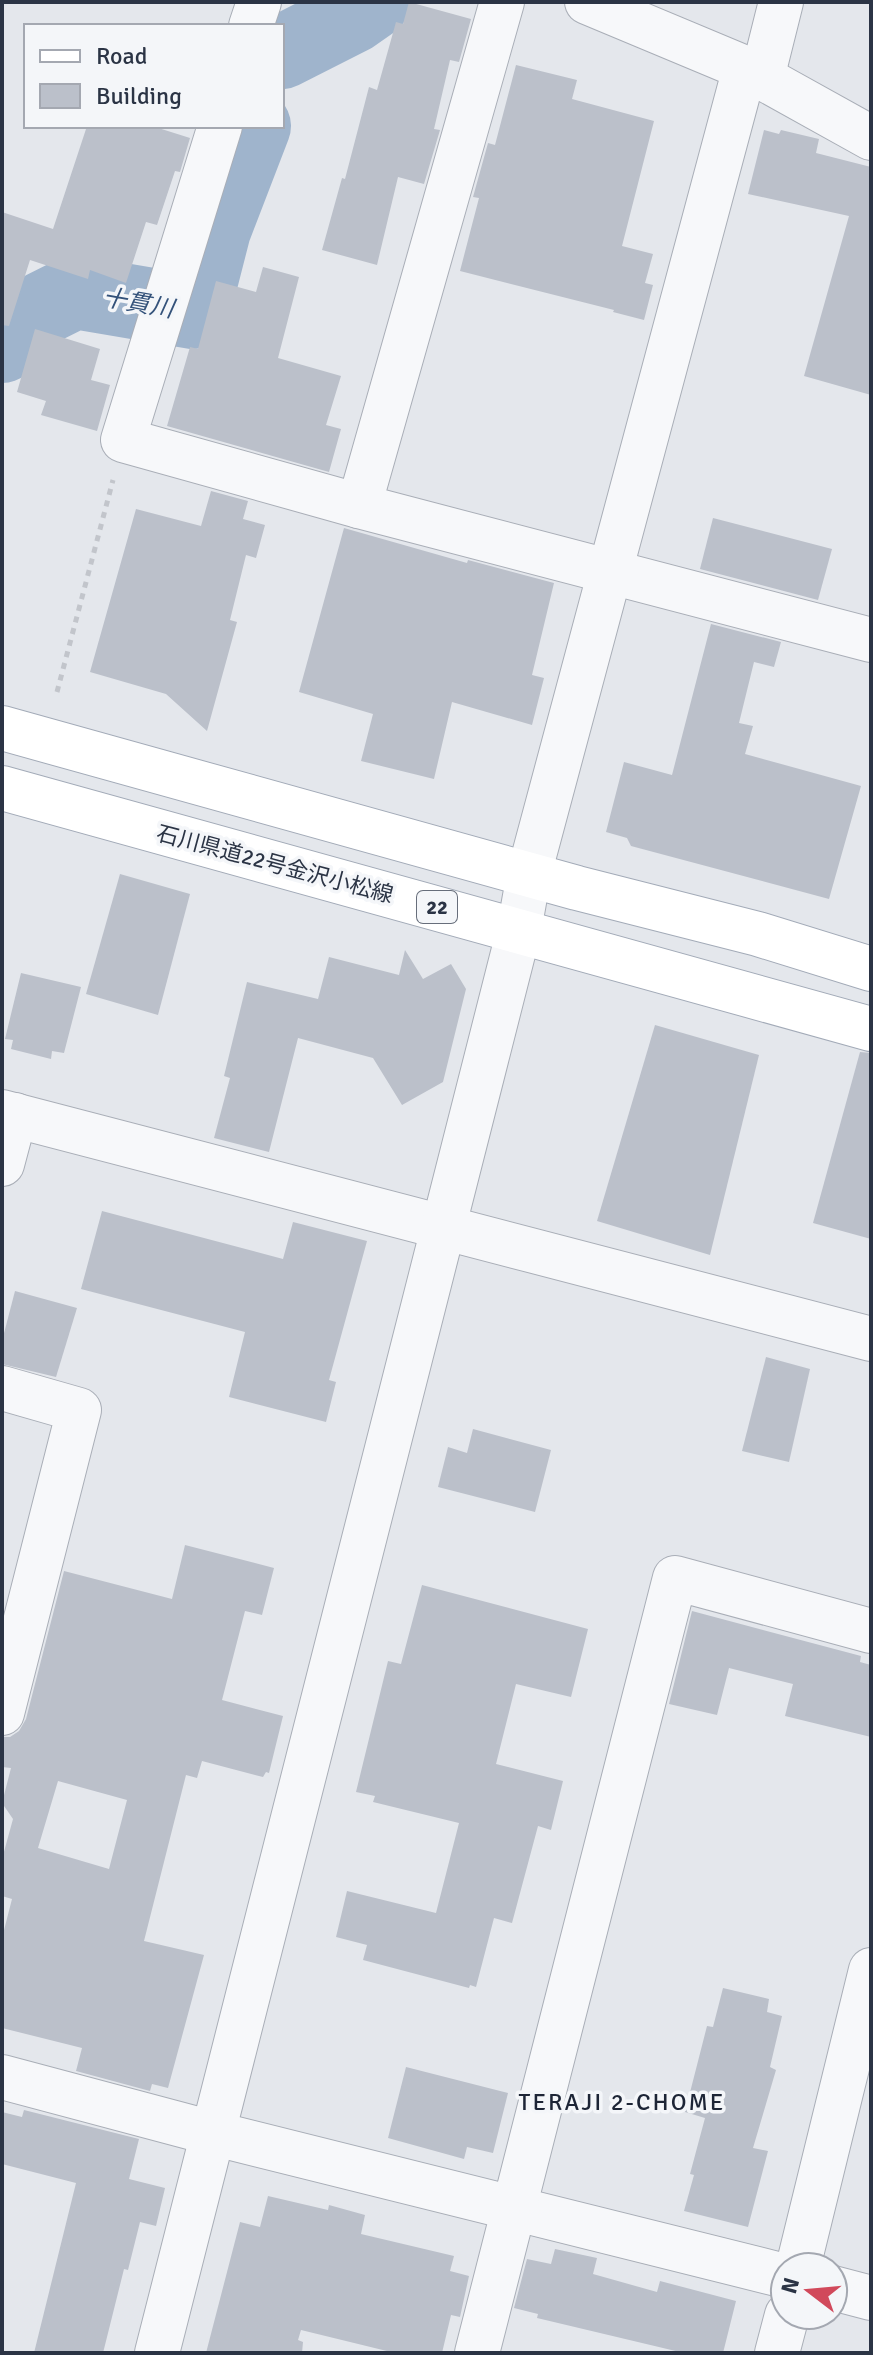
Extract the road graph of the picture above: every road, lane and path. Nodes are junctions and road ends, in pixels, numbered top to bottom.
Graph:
1 (259, 2) edge
2 (502, 2) edge
3 (587, 2) edge
4 (781, 2) edge
5 (252, 24) edge
6 (754, 73) junction
7 (219, 128) edge
8 (871, 138) edge
9 (123, 440) junction
10 (359, 506) junction
11 (611, 571) junction
12 (871, 638) edge
13 (57, 692) dead end
14 (2, 728) edge
15 (2, 788) edge
16 (529, 874) junction
17 (519, 930) junction
18 (871, 969) edge
19 (871, 1029) edge
20 (8, 1113) edge
21 (2, 1164) edge
22 (442, 1228) junction
23 (871, 1339) edge
24 (2, 1388) edge
25 (871, 1631) edge
26 (2, 1713) edge
27 (871, 1970) edge
28 (2, 2077) edge
29 (212, 2133) junction
30 (514, 2208) junction
31 (802, 2251) edge
32 (769, 2272) edge
33 (849, 2292) edge
34 (871, 2298) edge
35 (783, 2331) edge
36 (157, 2353) edge
37 (477, 2353) edge
38 (777, 2353) edge

1 - 5 street
2 - 10 street
3 - 6 street
4 - 6 street
6 - 8 street
6 - 11 street
7 - 9 street
9 - 10 street
9 - 13 path
10 - 11 street
11 - 12 street
11 - 16 street
14 - 16 main road
15 - 17 main road, 石川県道22号金沢小松線 / 22
16 - 17 street
16 - 18 main road
17 - 19 main road, 石川県道22号金沢小松線 / 22
17 - 22 street
20 - 21 street
20 - 22 street
22 - 23 street
22 - 29 street
24 - 26 street
25 - 30 street
27 - 31 street
28 - 29 street
29 - 30 street
29 - 36 street
30 - 32 street
30 - 37 street
33 - 34 street
35 - 38 street

